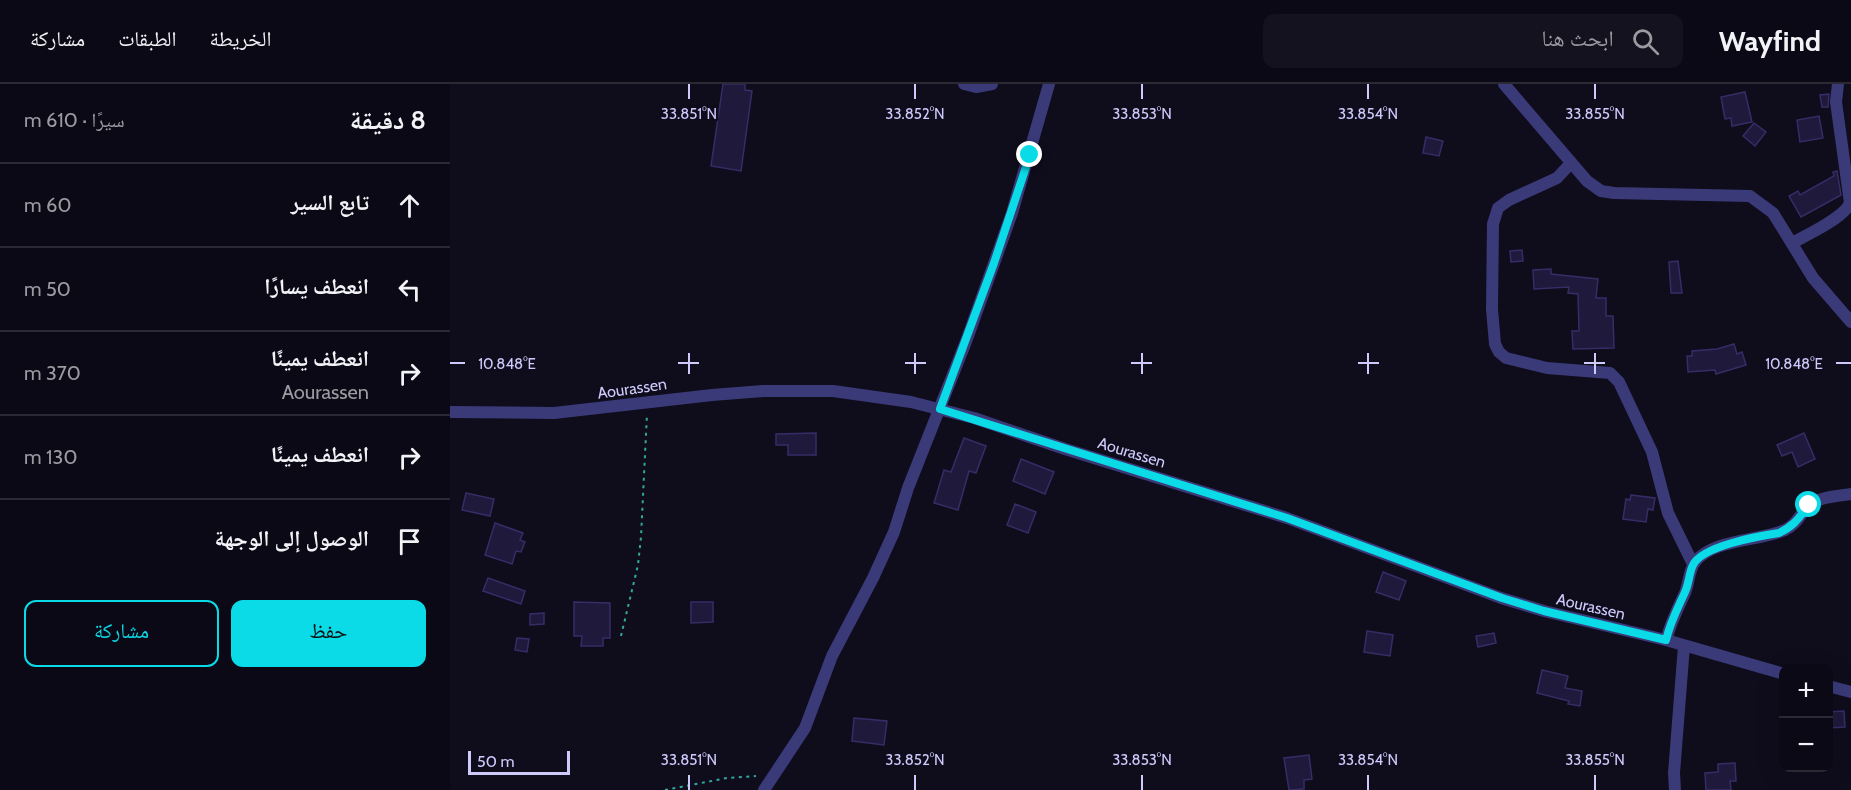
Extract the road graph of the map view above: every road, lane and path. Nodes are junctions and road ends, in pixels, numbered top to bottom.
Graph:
1 (964, 84) edge
2 (992, 84) edge
3 (1050, 84) edge
4 (1504, 84) edge
5 (1838, 84) edge
6 (1571, 163) junction
7 (1792, 243) junction
8 (1851, 322) edge
9 (648, 402) junction
10 (940, 409) junction
11 (450, 412) edge
12 (1851, 494) edge
13 (1693, 564) junction
14 (621, 636) dead end
15 (1666, 640) junction
16 (1684, 646) junction
17 (1779, 673) edge
18 (1833, 687) edge
19 (1851, 692) edge
20 (774, 776) junction
21 (664, 790) edge
22 (764, 790) edge
23 (1675, 790) edge

1 - 2 street
3 - 10 street
4 - 6 street
5 - 7 street
6 - 7 street
6 - 13 street
7 - 8 street
9 - 10 street, Aourassen
9 - 11 street, Aourassen
9 - 14 path
10 - 15 street, Aourassen
10 - 20 street
12 - 13 street
13 - 15 street
15 - 16 street, Aourassen
16 - 17 street, Aourassen
16 - 23 street
18 - 19 street
20 - 21 path
20 - 22 street

